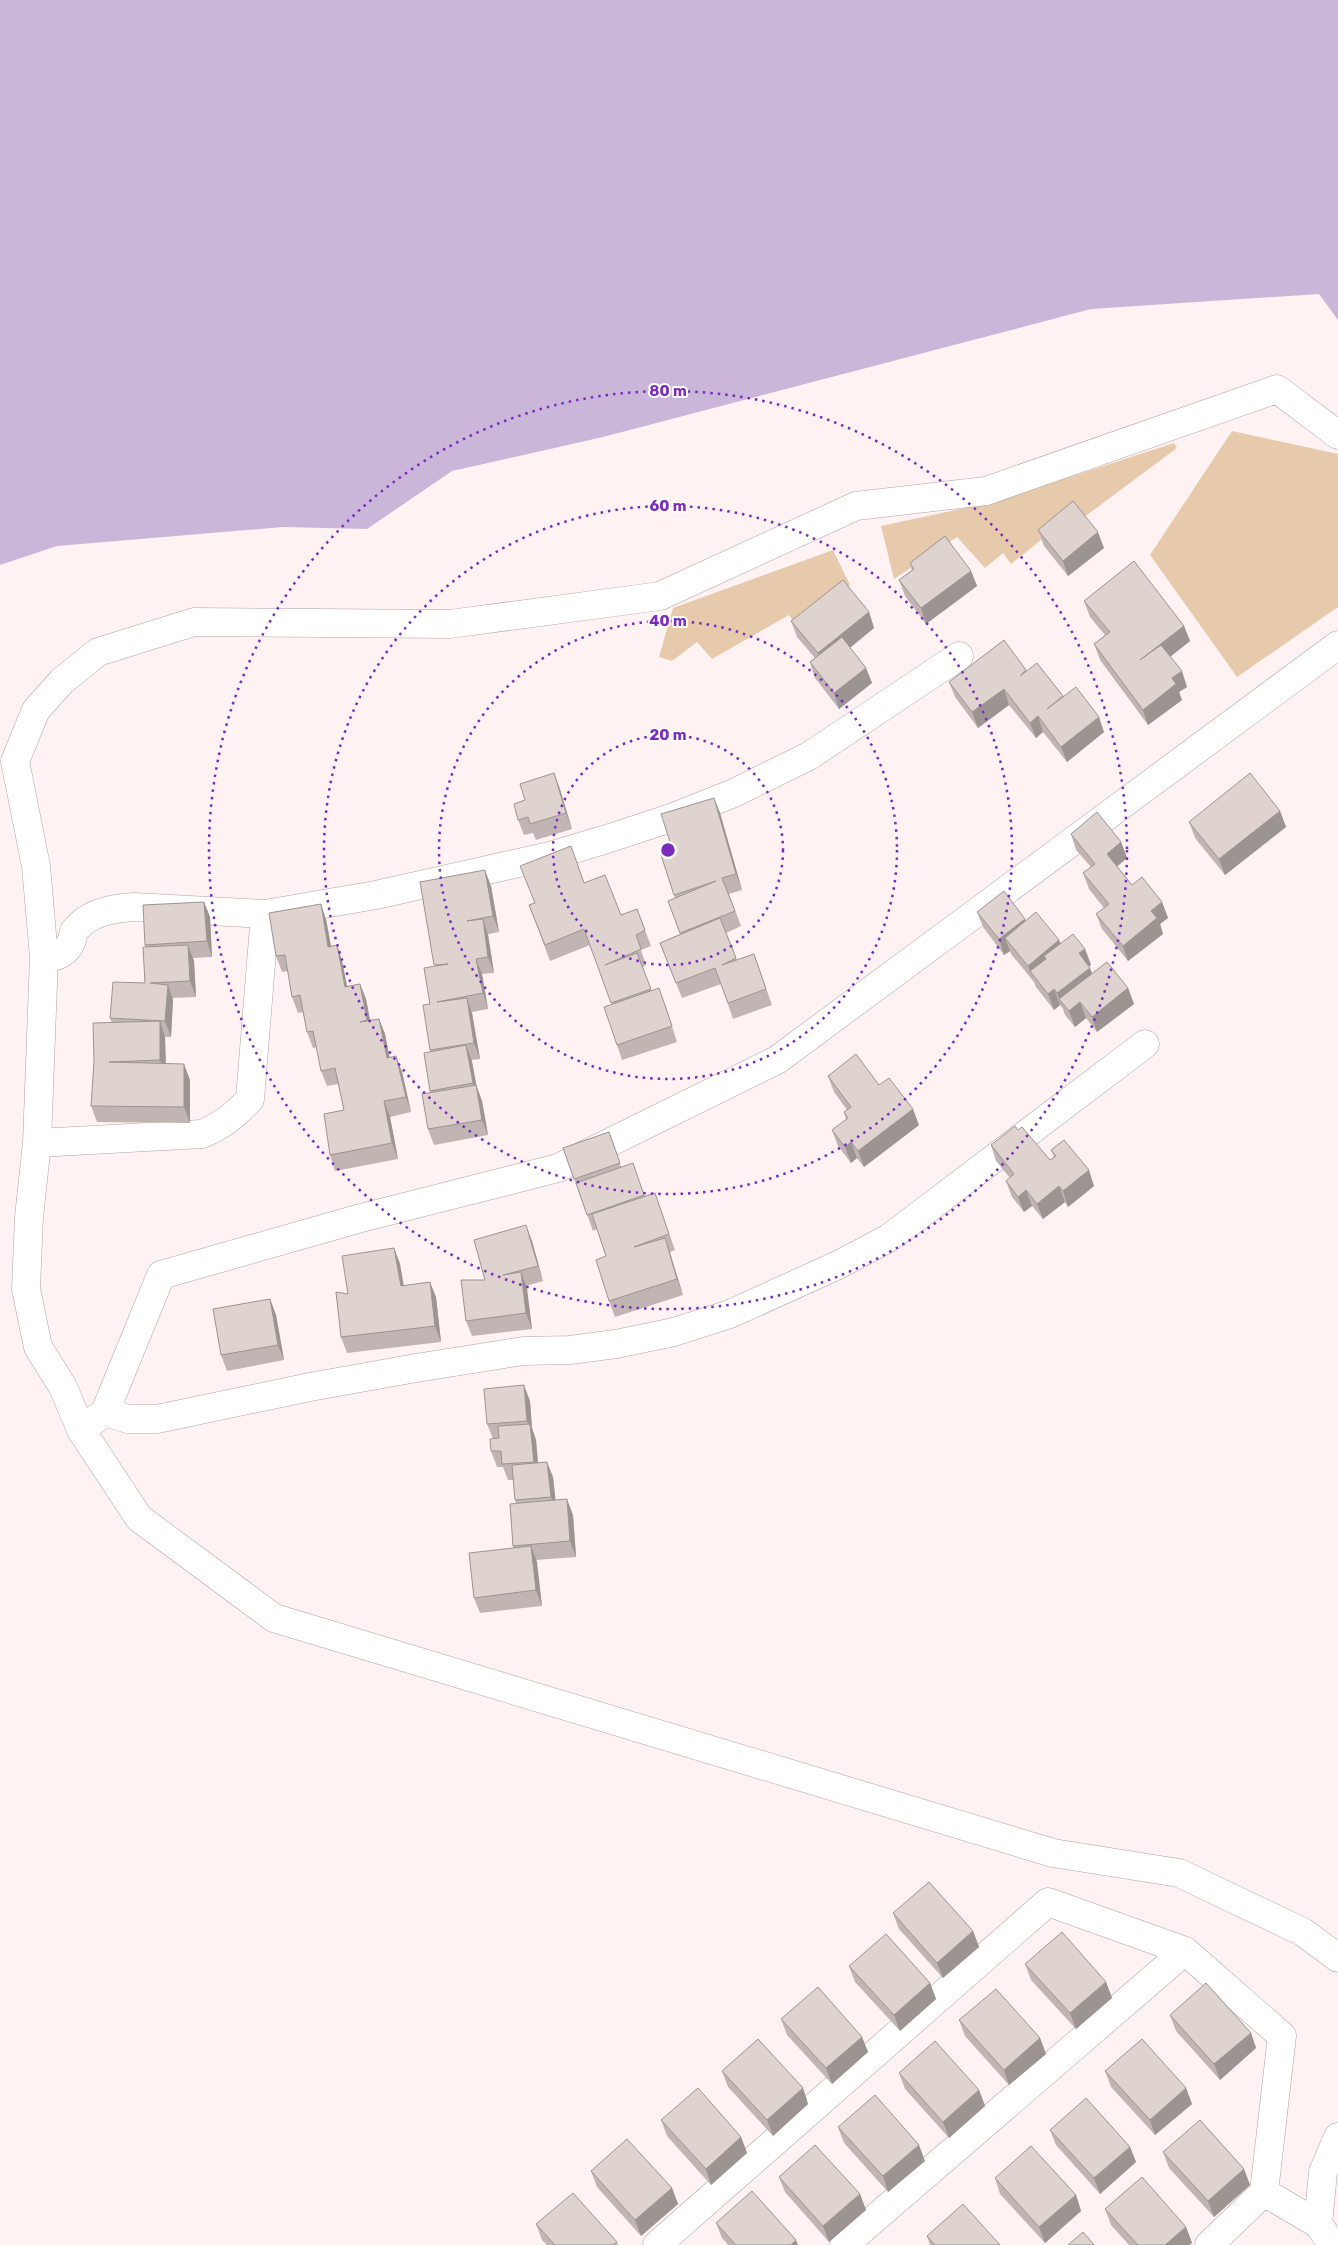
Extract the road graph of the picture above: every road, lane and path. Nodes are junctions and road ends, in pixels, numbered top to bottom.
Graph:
1 (1338, 435) edge
2 (1338, 644) edge
3 (959, 656) dead end
4 (265, 914) junction
5 (44, 958) junction
6 (1145, 1044) dead end
7 (37, 1143) junction
8 (105, 1412) junction
9 (81, 1430) junction
10 (1185, 1951) junction
11 (1338, 1958) edge
12 (1338, 2137) edge
13 (1264, 2192) junction
14 (1326, 2235) edge
15 (657, 2245) edge
16 (844, 2245) edge
17 (1209, 2245) edge

1 - 5 street
2 - 8 street
3 - 4 street
4 - 5 street
4 - 7 street
5 - 7 street
6 - 8 street
7 - 9 street
8 - 9 street
9 - 11 street
10 - 13 street
10 - 15 street
10 - 16 street
12 - 14 street
13 - 14 street
13 - 17 street

